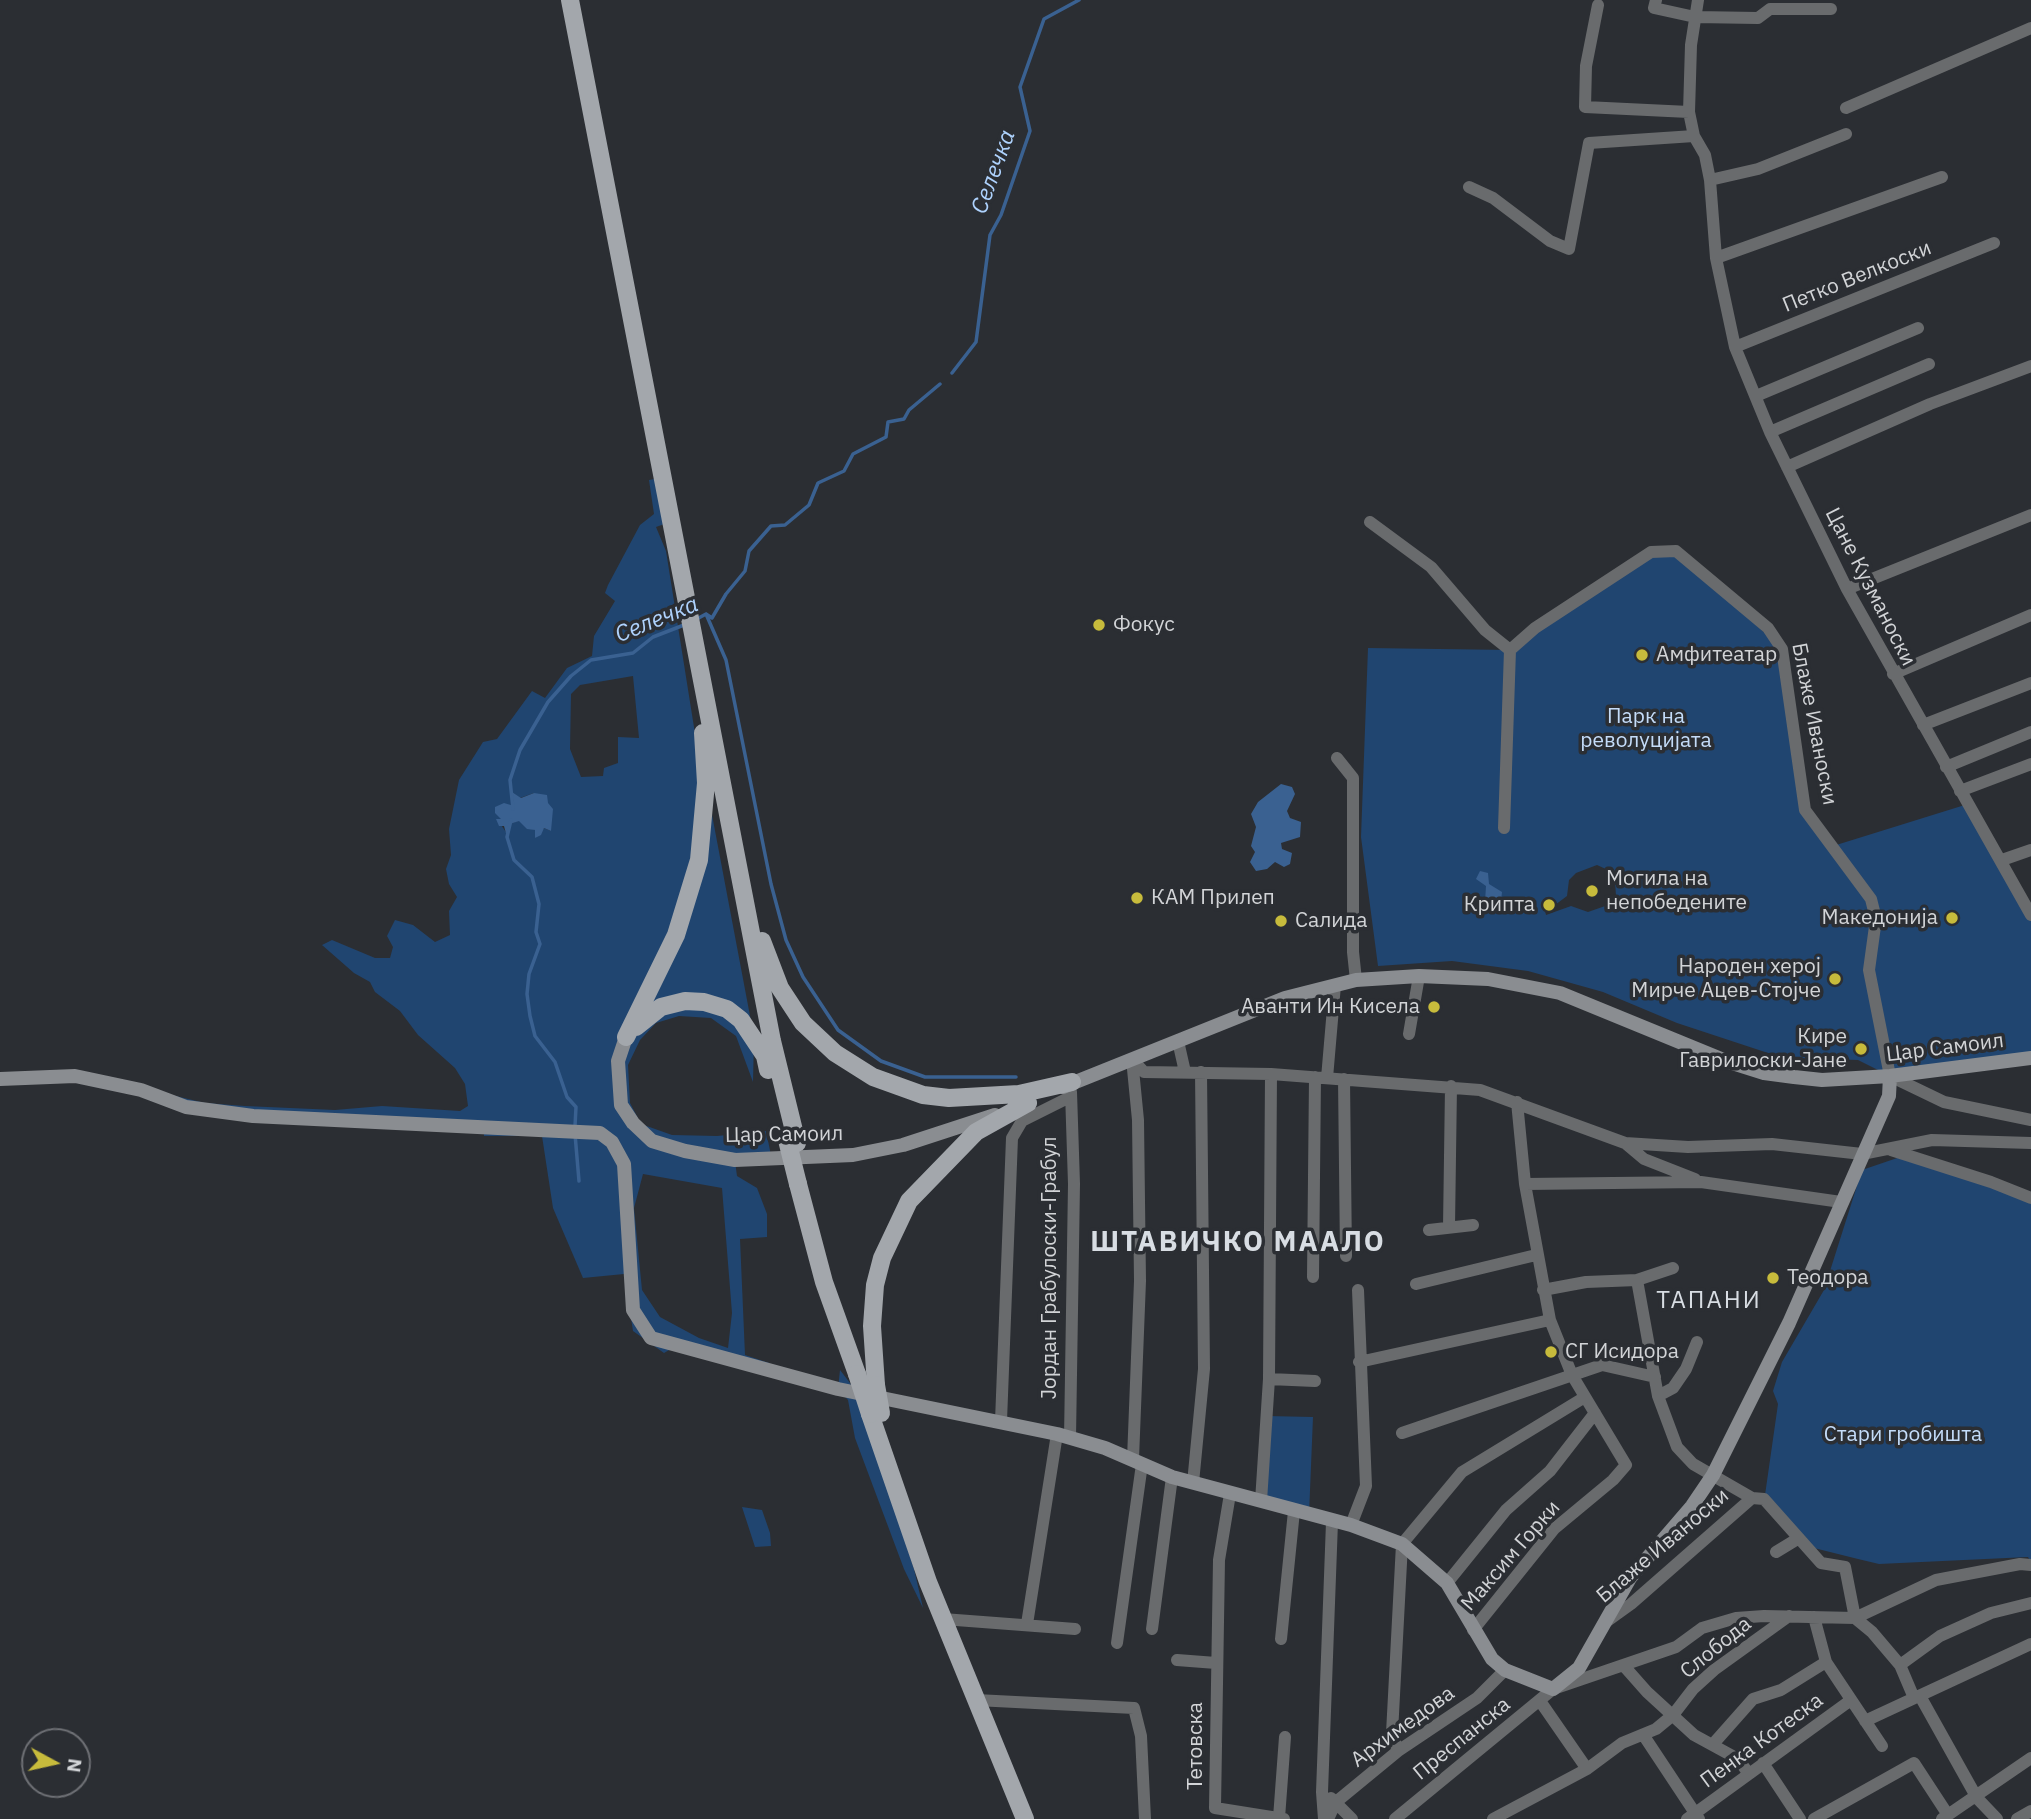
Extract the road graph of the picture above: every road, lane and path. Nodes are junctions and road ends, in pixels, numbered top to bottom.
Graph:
1 (570, 0) edge
2 (1656, 0) edge
3 (1698, 0) edge
4 (1598, 5) dead end
5 (1831, 9) dead end
6 (1695, 17) junction
7 (2031, 28) edge
8 (1846, 108) dead end
9 (1689, 112) junction
10 (1846, 134) dead end
11 (1694, 136) junction
12 (1942, 177) dead end
13 (1710, 180) junction
14 (1469, 187) dead end
15 (1994, 243) dead end
16 (1716, 258) junction
17 (1918, 328) dead end
18 (1735, 347) junction
19 (1928, 364) dead end
20 (2031, 366) edge
21 (1756, 396) junction
22 (1770, 432) junction
23 (1787, 467) junction
24 (2031, 515) edge
25 (1370, 523) dead end
26 (1847, 589) junction
27 (2031, 615) edge
28 (1510, 650) junction
29 (694, 655) junction
30 (1893, 674) junction
31 (2031, 683) edge
32 (1923, 726) junction
33 (2031, 732) edge
34 (1338, 758) dead end
35 (2031, 764) edge
36 (1946, 767) junction
37 (1960, 791) junction
38 (1503, 828) dead end
39 (2031, 850) edge
40 (2002, 860) junction
41 (2031, 915) edge
42 (1419, 976) junction
43 (1356, 980) junction
44 (1335, 985) junction
45 (1409, 1034) dead end
46 (626, 1037) junction
47 (1178, 1041) junction
48 (2031, 1058) edge
49 (1132, 1059) junction
50 (1185, 1072) junction
51 (1201, 1072) junction
52 (1271, 1074) junction
53 (1890, 1076) junction
54 (1321, 1078) junction
55 (0, 1079) edge
56 (1344, 1080) junction
57 (1451, 1086) junction
58 (1071, 1090) junction
59 (1517, 1102) junction
60 (1028, 1103) junction
61 (2031, 1120) edge
62 (792, 1141) junction
63 (1625, 1143) junction
64 (2031, 1143) edge
65 (1891, 1150) junction
66 (1862, 1154) junction
67 (1701, 1182) junction
68 (1525, 1184) junction
69 (2031, 1198) edge
70 (1841, 1202) junction
71 (1473, 1225) dead end
72 (1449, 1227) junction
73 (1429, 1230) dead end
74 (1536, 1255) junction
75 (1346, 1256) dead end
76 (1673, 1268) dead end
77 (1313, 1277) dead end
78 (1637, 1280) junction
79 (1416, 1283) dead end
80 (1358, 1290) dead end
81 (1543, 1290) junction
82 (1550, 1320) junction
83 (1697, 1342) dead end
84 (1359, 1362) junction
85 (1572, 1375) junction
86 (1655, 1377) junction
87 (1269, 1379) junction
88 (1315, 1381) dead end
89 (1658, 1396) junction
90 (1586, 1397) junction
91 (880, 1409) junction
92 (1595, 1413) junction
93 (1001, 1421) junction
94 (1402, 1433) dead end
95 (1064, 1436) junction
96 (1138, 1461) junction
97 (1713, 1475) junction
98 (1172, 1477) junction
99 (1193, 1483) junction
100 (1230, 1494) junction
101 (1752, 1498) junction
102 (1261, 1501) junction
103 (1294, 1511) junction
104 (1332, 1521) junction
105 (1351, 1525) junction
106 (1799, 1538) junction
107 (1402, 1544) junction
108 (1776, 1552) dead end
109 (2031, 1565) edge
110 (1447, 1583) junction
111 (2031, 1603) edge
112 (1789, 1616) junction
113 (1814, 1617) junction
114 (1855, 1618) junction
115 (943, 1619) junction
116 (1027, 1624) junction
117 (1601, 1626) junction
118 (1076, 1629) dead end
119 (1152, 1629) dead end
120 (1473, 1630) junction
121 (1281, 1639) dead end
122 (1117, 1643) dead end
123 (2031, 1644) edge
124 (1177, 1660) dead end
125 (1216, 1662) junction
126 (1826, 1662) junction
127 (1900, 1665) junction
128 (1625, 1666) junction
129 (1505, 1670) junction
130 (1553, 1689) junction
131 (1917, 1697) junction
132 (976, 1700) junction
133 (1851, 1700) junction
134 (1540, 1701) junction
135 (1673, 1716) junction
136 (1865, 1721) junction
137 (1644, 1736) junction
138 (1285, 1737) dead end
139 (1714, 1743) junction
140 (1882, 1746) dead end
141 (1398, 1751) junction
142 (2031, 1758) edge
143 (1763, 1763) junction
144 (1587, 1769) junction
145 (1749, 1774) junction
146 (1322, 1792) junction
147 (1978, 1798) junction
148 (1336, 1802) junction
149 (2031, 1811) edge
150 (1694, 1817) edge
151 (1945, 1817) edge
152 (1025, 1819) edge
153 (1145, 1819) edge
154 (1281, 1819) edge
155 (1326, 1819) edge
156 (1352, 1819) edge
157 (1395, 1819) edge
158 (1493, 1819) edge
159 (1679, 1819) edge
160 (1800, 1819) edge
161 (1814, 1819) edge
162 (1997, 1819) edge
163 (2017, 1819) edge

1 - 29 main road
2 - 6 street
3 - 6 street, Цане Кузманоски
4 - 9 street
5 - 6 street
6 - 9 street, Цане Кузманоски
7 - 8 street
9 - 11 street, Цане Кузманоски
10 - 13 street
11 - 13 street, Цане Кузманоски
11 - 14 street
12 - 16 street
13 - 16 street, Цане Кузманоски
15 - 18 street, Петко Велкоски
16 - 18 street, Цане Кузманоски
17 - 21 street
18 - 21 street, Цане Кузманоски
19 - 22 street
20 - 23 street
21 - 22 street, Цане Кузманоски
22 - 23 street, Цане Кузманоски
23 - 26 street, Цане Кузманоски
24 - 26 street
25 - 28 street
26 - 30 street, Цане Кузманоски
27 - 30 street
28 - 38 street
28 - 53 street, Блаже Иваноски
29 - 46 main road
29 - 58 main road
29 - 62 main road
30 - 32 street, Цане Кузманоски
31 - 32 street
32 - 36 street, Цане Кузманоски
33 - 36 street
34 - 43 street
35 - 37 street
36 - 37 street, Цане Кузманоски
37 - 40 street, Цане Кузманоски
39 - 40 street
40 - 41 street, Цане Кузманоски
42 - 43 street, Цар Самоил
42 - 45 street
42 - 53 street, Цар Самоил
43 - 44 street, Цар Самоил
44 - 47 street, Цар Самоил
44 - 54 street
46 - 60 street, Цар Самоил
46 - 62 main road
47 - 49 street, Цар Самоил
47 - 50 street
48 - 53 street, Цар Самоил
49 - 50 street
49 - 58 street, Цар Самоил
49 - 96 street
50 - 51 street
51 - 52 street
51 - 99 street
52 - 54 street
52 - 87 street
53 - 61 street
53 - 66 street, Блаже Иваноски
54 - 56 street
54 - 77 street
55 - 91 street, Јордан Грабулоски-Грабул
56 - 57 street
56 - 75 street
57 - 59 street
57 - 72 street
58 - 60 street, Цар Самоил
58 - 93 street, Јордан Грабулоски-Грабул
58 - 95 street, Јордан Грабулоски-Грабул
59 - 63 street
59 - 68 street, Максим Горки
60 - 91 main road, bridge
62 - 91 main road, bridge
63 - 66 street
63 - 67 street
64 - 65 street
65 - 66 street
65 - 69 street
66 - 70 street, Блаже Иваноски
67 - 68 street
67 - 70 street
68 - 74 street, Максим Горки
70 - 97 street, Блаже Иваноски
71 - 72 street
72 - 73 street
74 - 79 street
74 - 81 street, Максим Горки
76 - 78 street
78 - 81 street
78 - 86 street
80 - 84 street
81 - 82 street, Максим Горки
82 - 84 street
82 - 85 street, Максим Горки
83 - 89 street
84 - 105 street
85 - 86 street
85 - 90 street, Максим Горки
85 - 94 street
86 - 89 street
87 - 88 street
87 - 102 street
89 - 97 street
90 - 92 street, Максим Горки
90 - 107 street
91 - 93 street, Јордан Грабулоски-Грабул
91 - 115 main road
92 - 110 street
92 - 120 street, Максим Горки
93 - 95 street, Јордан Грабулоски-Грабул
95 - 96 street, Јордан Грабулоски-Грабул
95 - 116 street
96 - 98 street, Јордан Грабулоски-Грабул
96 - 122 street
97 - 101 street, Блаже Иваноски
97 - 117 street, Блаже Иваноски
98 - 99 street, Јордан Грабулоски-Грабул
98 - 119 street
99 - 100 street, Јордан Грабулоски-Грабул
100 - 102 street, Јордан Грабулоски-Грабул
100 - 125 street, Тетовска
101 - 106 street, Блаже Иваноски
101 - 117 street, Блаже Иваноски
102 - 103 street, Јордан Грабулоски-Грабул
103 - 104 street, Јордан Грабулоски-Грабул
103 - 121 street
104 - 105 street, Јордан Грабулоски-Грабул
104 - 146 street
105 - 107 street, Јордан Грабулоски-Грабул
106 - 108 street
106 - 114 street, Блаже Иваноски
107 - 110 street, Јордан Грабулоски-Грабул
107 - 141 street
109 - 114 street
110 - 120 street, Јордан Грабулоски-Грабул
111 - 127 street
112 - 113 street
112 - 128 street
112 - 135 street, Слобода
113 - 114 street
113 - 126 street, Пенка Котеска
114 - 127 street
115 - 116 street
115 - 132 main road
116 - 118 street
117 - 130 street, Блаже Иваноски
120 - 129 street, Јордан Грабулоски-Грабул
123 - 131 street
124 - 125 street
125 - 154 street, Тетовска
126 - 133 street, Пенка Котеска
126 - 139 street
127 - 131 street
128 - 130 street
128 - 135 street
129 - 130 street, Јордан Грабулоски-Грабул
129 - 141 street, Архимедова
130 - 134 street, Преспанска
131 - 136 street
131 - 147 street
132 - 152 main road
132 - 153 street
133 - 136 street, Пенка Котеска
133 - 143 street, Пенка Котеска
134 - 144 street
134 - 157 street, Преспанска
135 - 137 street, Слобода
135 - 139 street
136 - 140 street, Пенка Котеска
137 - 144 street, Слобода
137 - 150 street
138 - 154 street, Тетовска
139 - 145 street
141 - 148 street, Архимедова
142 - 147 street
143 - 145 street, Пенка Котеска
143 - 160 street
144 - 158 street, Слобода
145 - 150 street, Пенка Котеска
146 - 148 street
146 - 155 street
147 - 151 street
147 - 162 street
148 - 155 street, Архимедова
148 - 156 street
149 - 163 street
150 - 159 street, Пенка Котеска
151 - 161 street

